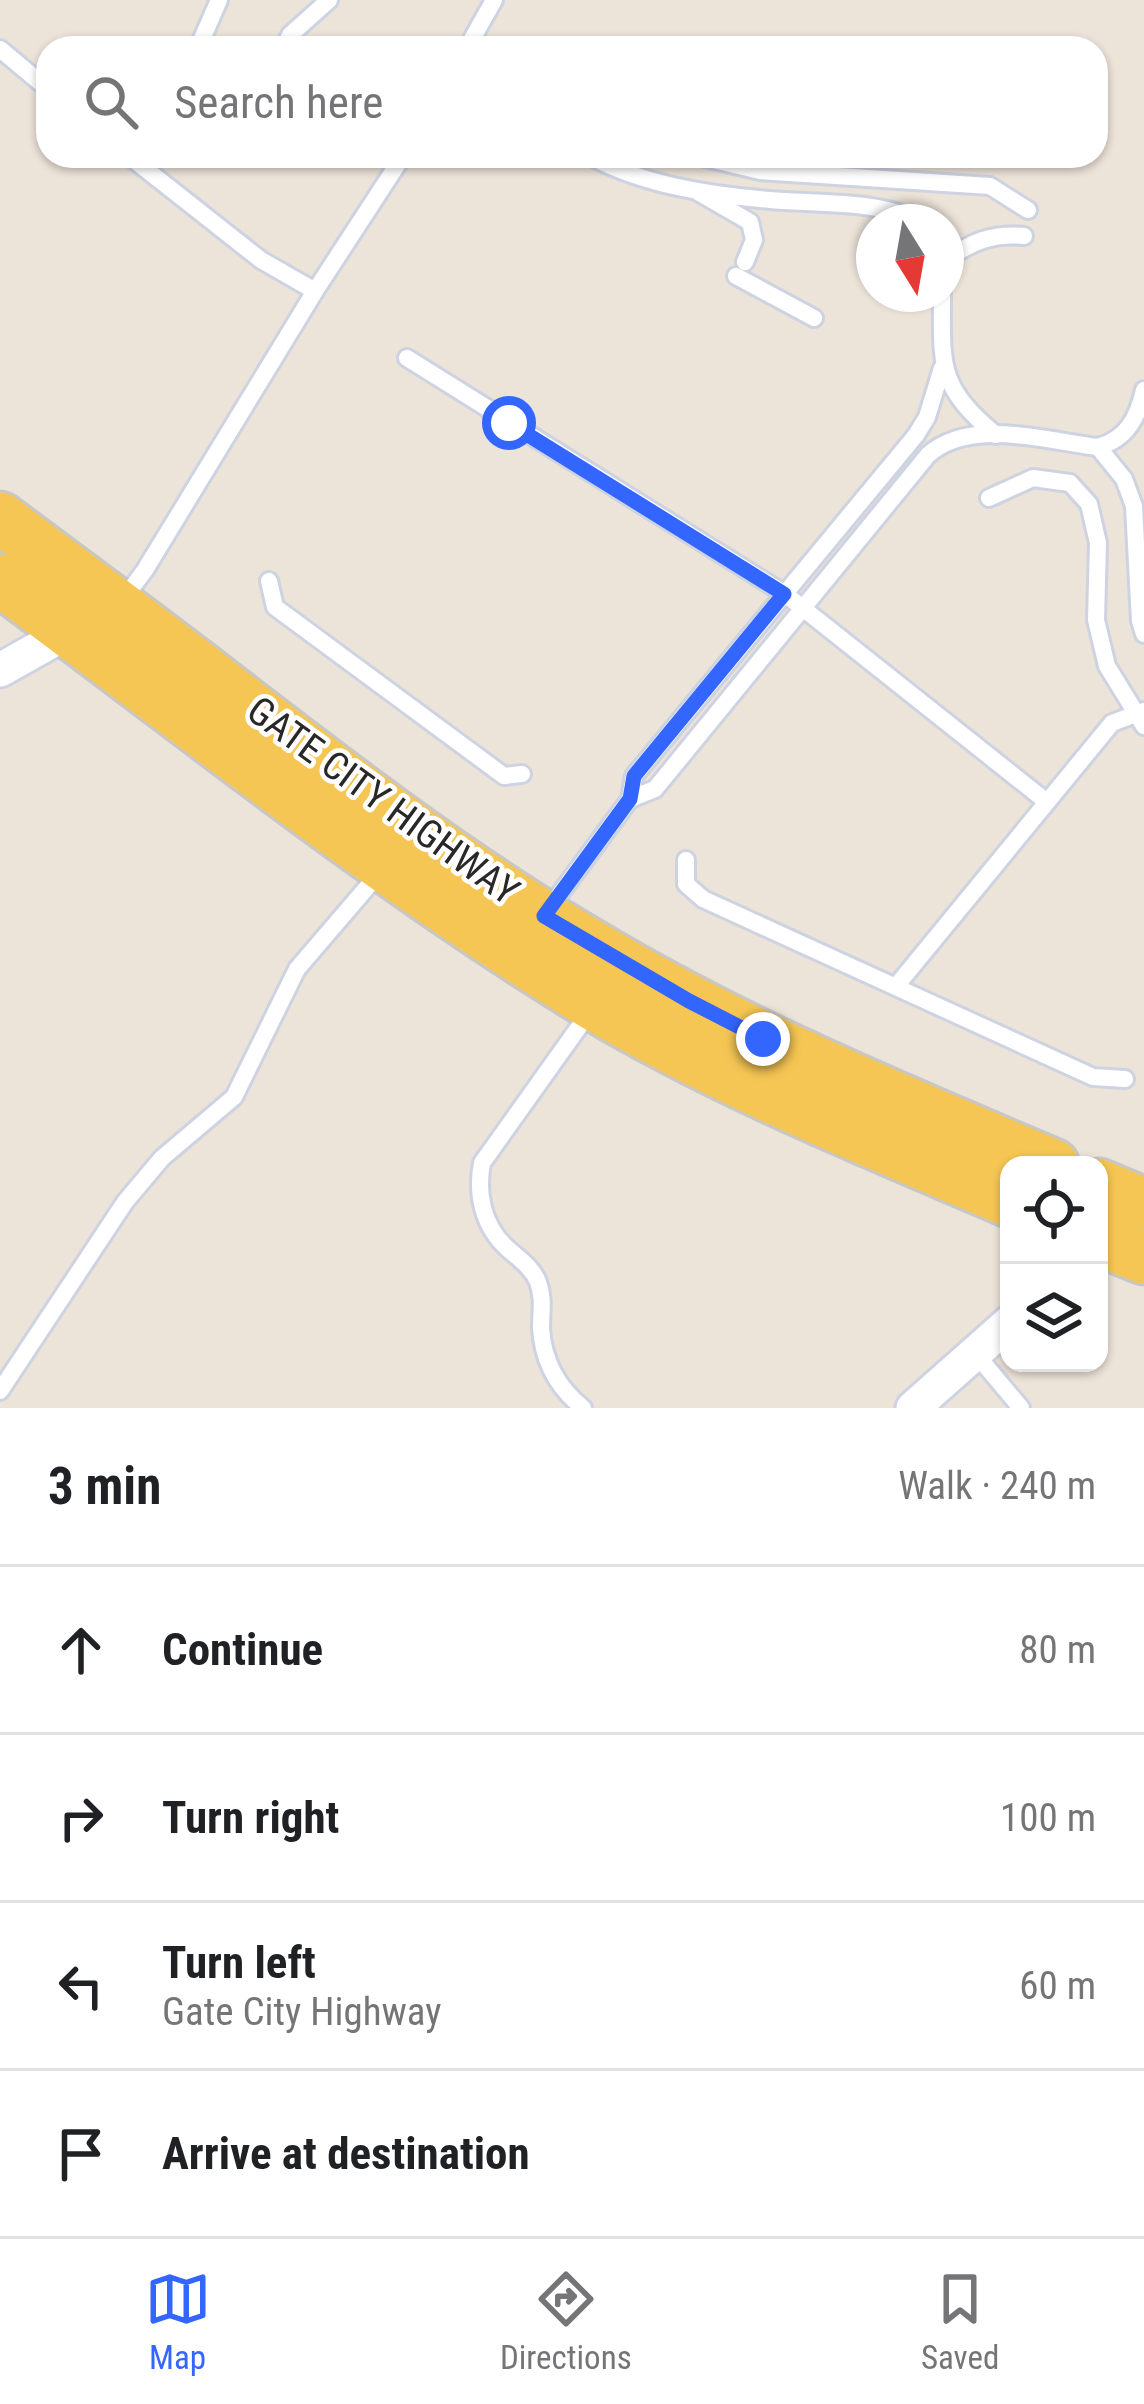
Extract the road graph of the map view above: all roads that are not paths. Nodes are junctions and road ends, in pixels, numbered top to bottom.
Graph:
1 (219, 0) edge
2 (328, 0) edge
3 (494, 0) edge
4 (203, 36) edge
5 (290, 36) edge
6 (476, 36) edge
7 (0, 49) edge
8 (36, 79) edge
9 (144, 168) edge
10 (395, 168) edge
11 (632, 168) edge
12 (713, 168) edge
13 (745, 168) edge
14 (701, 190) junction
15 (856, 207) edge
16 (1028, 210) dead end
17 (1024, 236) dead end
18 (964, 246) edge
19 (315, 291) junction
20 (942, 312) edge
21 (814, 318) dead end
22 (407, 358) dead end
23 (942, 368) junction
24 (1144, 390) edge
25 (998, 436) junction
26 (1098, 447) junction
27 (989, 498) dead end
28 (0, 518) edge
29 (0, 580) edge
30 (269, 581) dead end
31 (784, 594) junction
32 (117, 606) junction
33 (803, 607) junction
34 (68, 631) junction
35 (1144, 634) edge
36 (0, 670) edge
37 (1141, 717) edge
38 (522, 774) dead end
39 (630, 799) junction
40 (1047, 802) junction
41 (686, 860) dead end
42 (385, 866) junction
43 (544, 916) junction
44 (896, 986) junction
45 (595, 1005) junction
46 (1125, 1078) dead end
47 (1031, 1156) edge
48 (1108, 1189) edge
49 (1000, 1197) edge
50 (1144, 1206) edge
51 (1111, 1246) edge
52 (1000, 1331) edge
53 (974, 1353) junction
54 (0, 1390) edge
55 (583, 1408) edge
56 (913, 1408) edge
57 (1021, 1408) edge

1 - 4 lane
2 - 5 lane
3 - 6 lane
7 - 8 lane
9 - 19 lane
10 - 19 lane
11 - 14 lane
12 - 14 lane
13 - 16 lane
14 - 15 lane
14 - 21 lane
17 - 18 lane
19 - 32 lane
20 - 23 lane
22 - 31 lane
23 - 25 lane
23 - 31 lane
24 - 26 lane
25 - 26 lane
25 - 33 lane
26 - 35 lane
27 - 37 lane
28 - 32 main road, GATE CITY HIGHWAY
29 - 34 main road, GATE CITY HIGHWAY
30 - 38 lane
31 - 33 lane
31 - 39 lane
32 - 34 street
32 - 43 main road, GATE CITY HIGHWAY
33 - 39 lane
33 - 40 lane
34 - 36 street
34 - 42 main road, GATE CITY HIGHWAY
37 - 40 lane
39 - 43 lane
40 - 44 lane
41 - 44 lane
42 - 45 main road, GATE CITY HIGHWAY
42 - 54 lane
43 - 47 main road, GATE CITY HIGHWAY
44 - 46 lane
45 - 49 main road, GATE CITY HIGHWAY
45 - 55 lane
48 - 50 main road
50 - 51 street
52 - 53 street
53 - 56 street
53 - 57 lane

